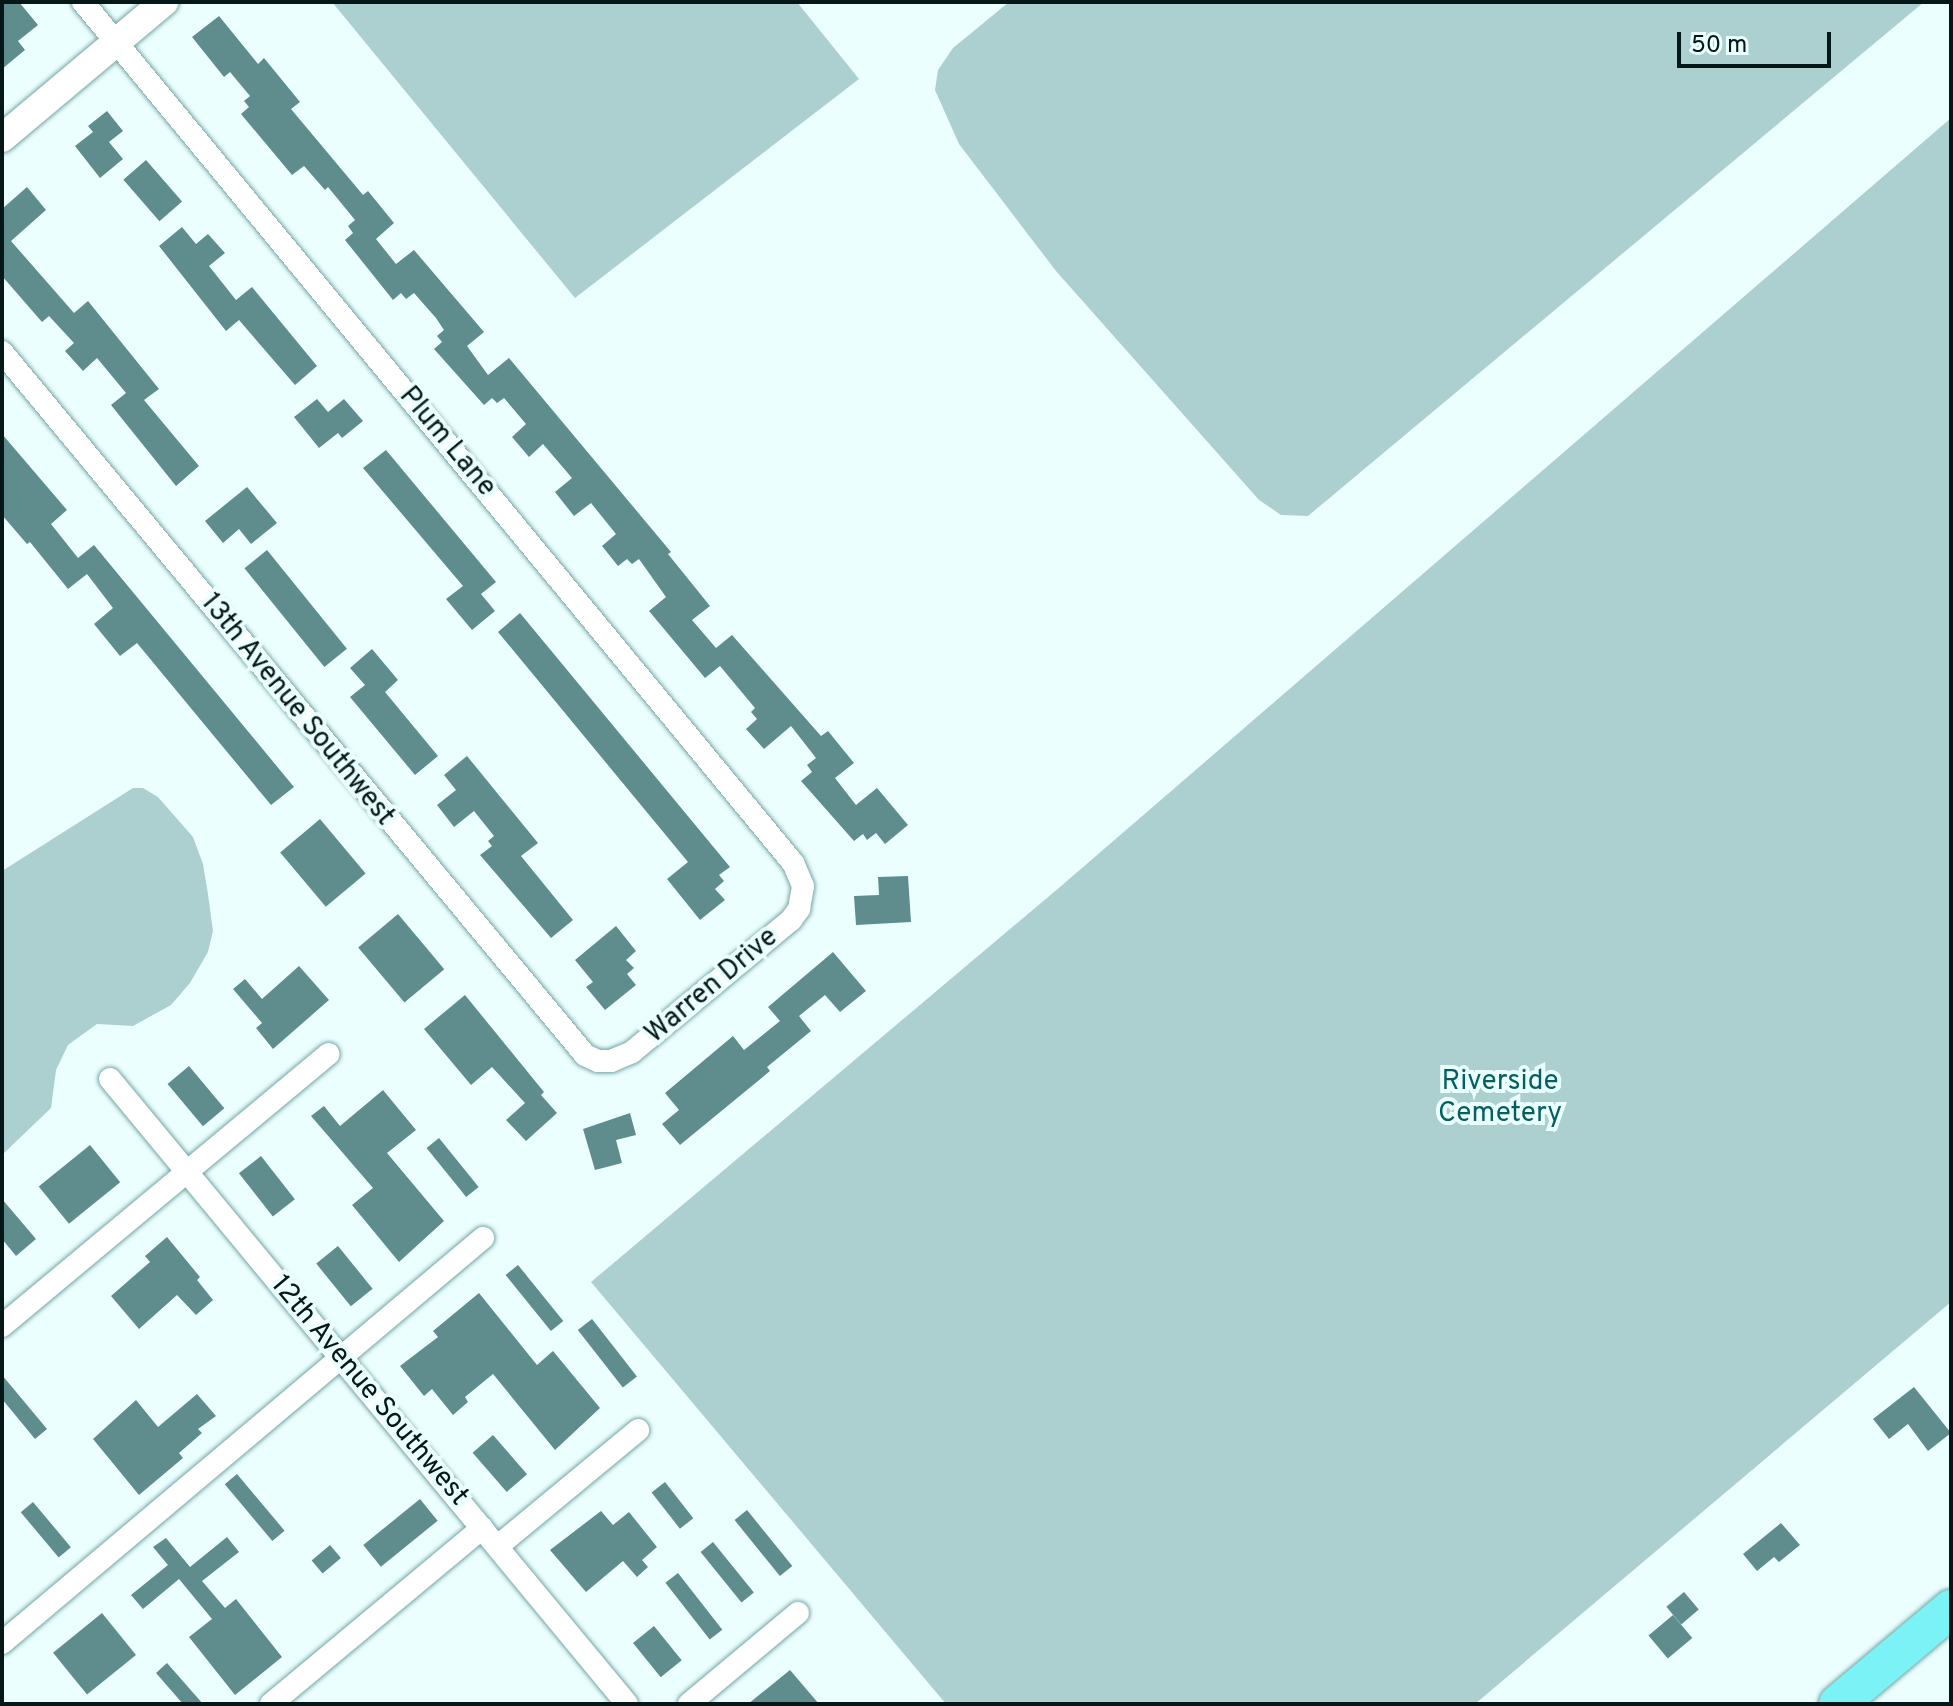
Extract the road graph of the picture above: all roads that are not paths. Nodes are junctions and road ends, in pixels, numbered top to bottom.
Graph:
1 (83, 2) edge
2 (164, 2) edge
3 (117, 42) junction
4 (2, 138) edge
5 (2, 352) edge
6 (803, 886) joint
7 (328, 1054) dead end
8 (598, 1061) joint
9 (110, 1079) dead end
10 (186, 1171) junction
11 (483, 1238) dead end
12 (2, 1326) edge
13 (342, 1358) junction
14 (638, 1430) dead end
15 (482, 1528) junction
16 (498, 1546) junction
17 (1951, 1609) edge
18 (798, 1613) dead end
19 (2, 1643) edge
20 (620, 1701) edge
21 (271, 1704) edge
22 (689, 1704) edge
23 (1838, 1704) edge

1 - 3 street, Plum Lane
2 - 3 street
3 - 4 street
3 - 6 street, Plum Lane
5 - 8 street, 13th Avenue Southwest
6 - 8 street, Warren Drive
7 - 10 street
9 - 10 street, 12th Avenue Southwest
10 - 12 street
10 - 13 street, 12th Avenue Southwest
11 - 13 street
13 - 15 street, 12th Avenue Southwest
13 - 19 street
14 - 16 street
15 - 16 street, 12th Avenue Southwest
15 - 21 street
16 - 20 street, 12th Avenue Southwest
17 - 23 highway
18 - 22 street

